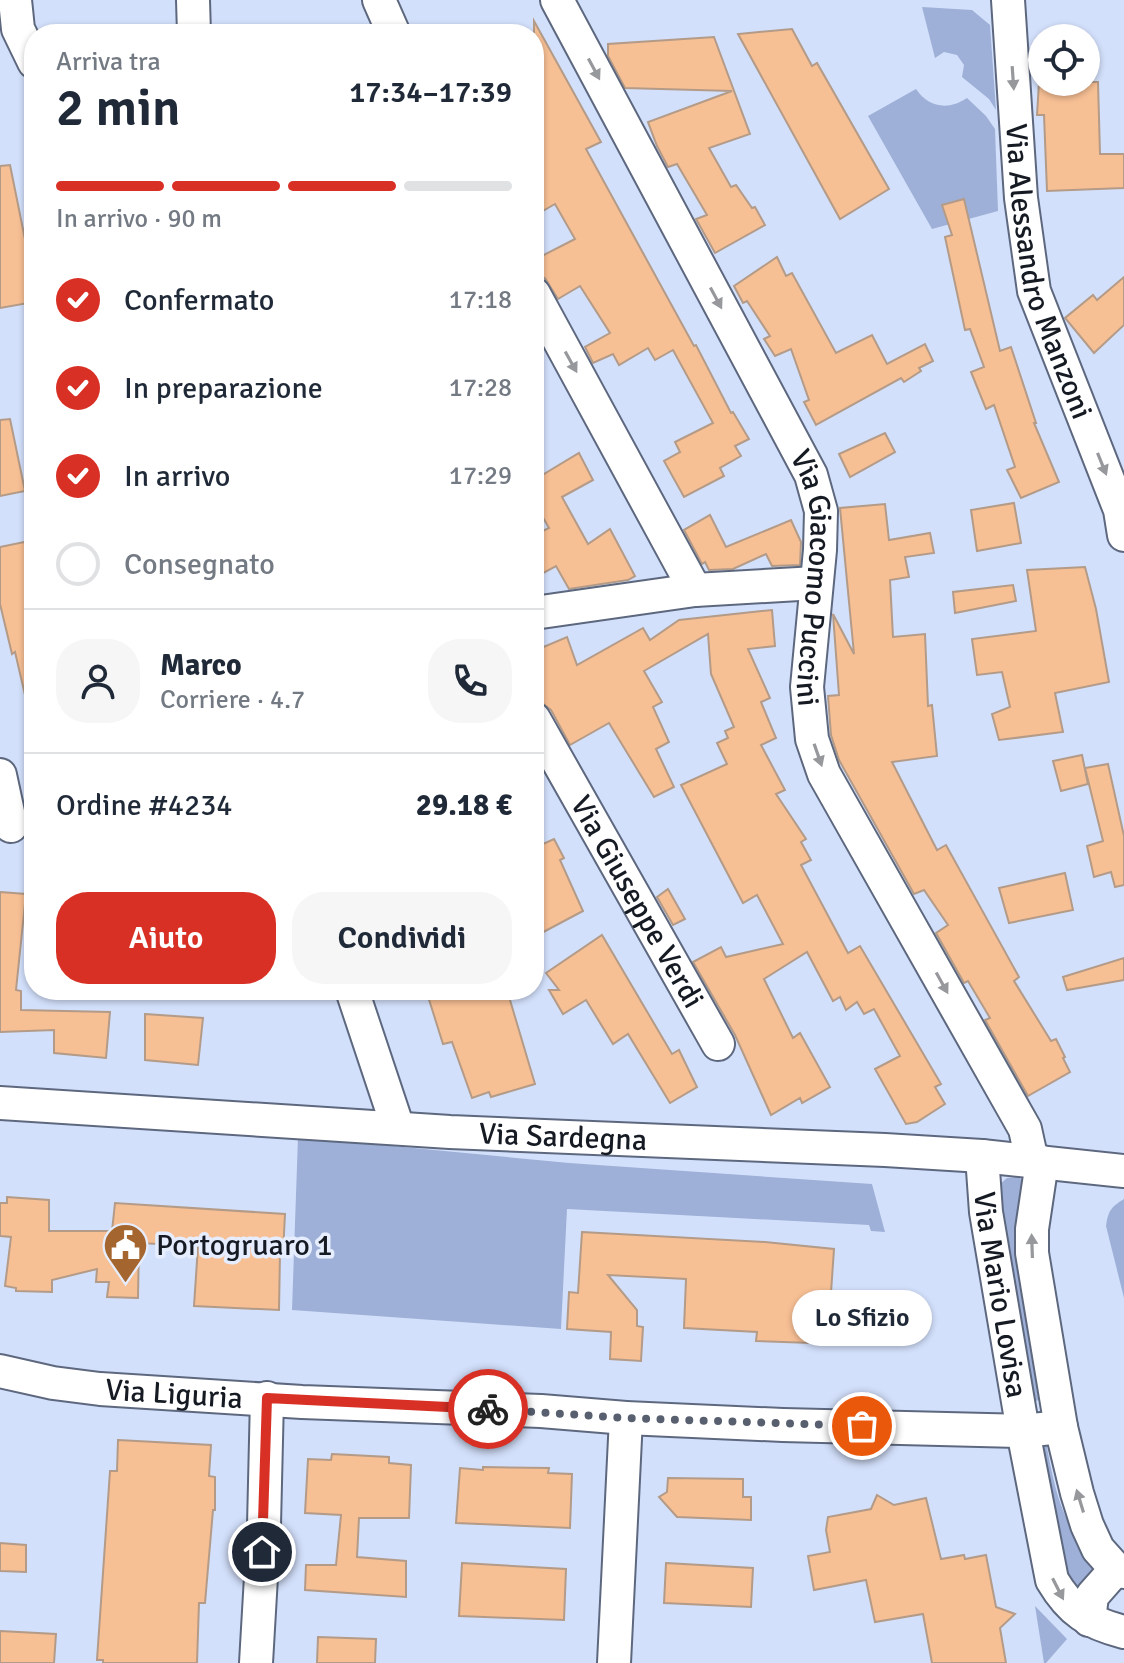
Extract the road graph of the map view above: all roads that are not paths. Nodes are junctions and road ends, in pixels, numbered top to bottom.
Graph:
1 (15, 0) edge
2 (193, 0) edge
3 (379, 0) edge
4 (557, 0) edge
5 (1008, 0) edge
6 (194, 24) edge
7 (390, 24) edge
8 (24, 41) edge
9 (544, 312) edge
10 (1123, 517) edge
11 (816, 583) junction
12 (695, 590) junction
13 (544, 612) edge
14 (544, 737) edge
15 (0, 775) edge
16 (15, 826) edge
17 (355, 1000) edge
18 (718, 1044) dead end
19 (0, 1103) edge
20 (398, 1128) junction
21 (982, 1156) junction
22 (1037, 1161) junction
23 (1124, 1171) edge
24 (0, 1371) edge
25 (267, 1398) junction
26 (626, 1418) junction
27 (1061, 1427) junction
28 (1023, 1431) junction
29 (1120, 1570) edge
30 (1089, 1620) junction
31 (1124, 1632) edge
32 (256, 1663) edge
33 (614, 1663) edge

1 - 8 street
2 - 6 street
3 - 7 street
4 -> 11 street, Via Giacomo Puccini
5 -> 10 street, Via Alessandro Manzoni
9 -> 12 street
11 - 12 street
11 -> 22 street, Via Giacomo Puccini
12 - 13 street
14 - 18 street, Via Giuseppe Verdi
15 - 16 street
17 - 20 street
19 - 20 street, Via Sardegna
20 - 21 street, Via Sardegna
21 - 22 street, Via Sardegna
21 - 28 street, Via Mario Lovisa
22 - 23 street, Via Sardegna
27 -> 22 street, Via Mario Lovisa
24 - 25 street, Via Liguria
25 - 26 street, Via Liguria
25 - 32 street
26 - 28 street, Via Liguria
26 - 33 street
27 - 28 street, Via Mario Lovisa
29 -> 27 street, Via Mario Lovisa
28 -> 30 street, Via Mario Lovisa
29 - 30 street, Via Mario Lovisa
30 - 31 street, Via Mario Lovisa

